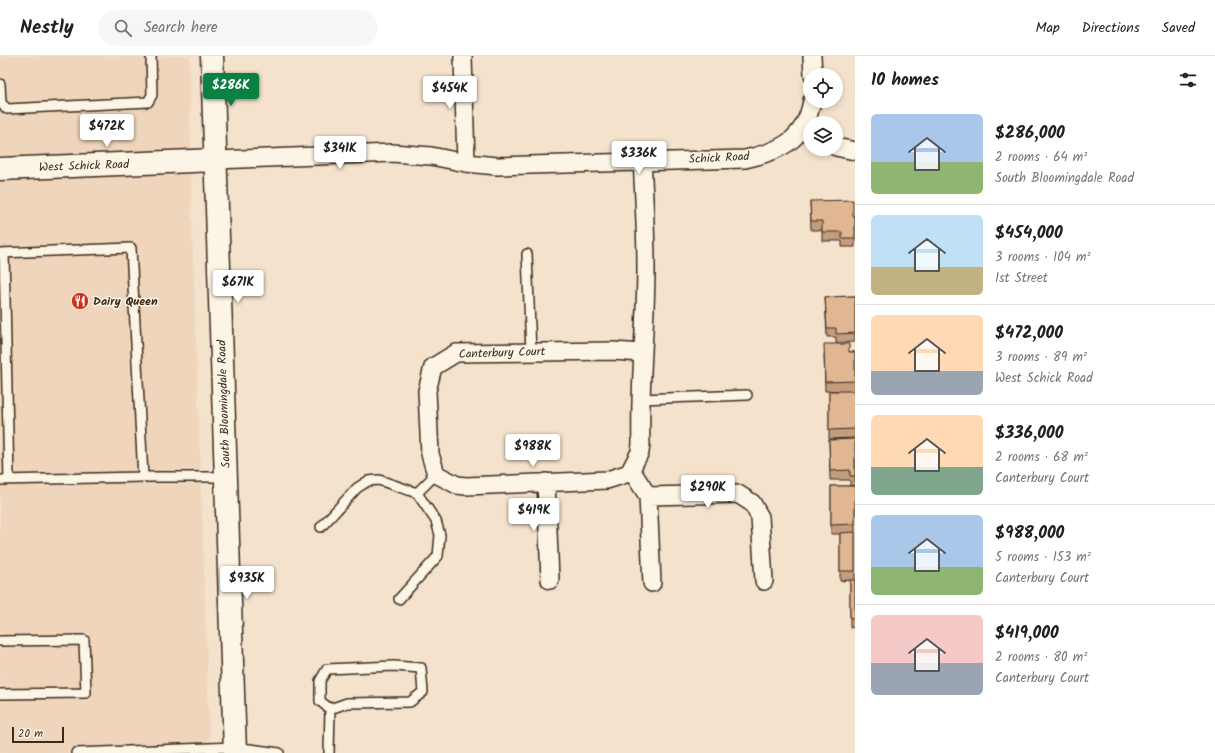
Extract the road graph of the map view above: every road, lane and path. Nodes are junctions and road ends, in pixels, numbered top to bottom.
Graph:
1 (151, 56) edge
2 (212, 56) edge
3 (463, 56) edge
4 (812, 56) edge
5 (813, 68) edge
6 (0, 84) edge
7 (803, 136) edge
8 (843, 148) edge
9 (855, 151) edge
10 (216, 160) junction
11 (642, 160) junction
12 (466, 163) junction
13 (0, 169) edge
14 (2, 253) edge
15 (527, 254) dead end
16 (532, 352) junction
17 (643, 353) junction
18 (747, 395) dead end
19 (640, 400) junction
20 (631, 470) junction
21 (436, 474) junction
22 (143, 477) junction
23 (226, 477) junction
24 (4, 480) edge
25 (546, 482) junction
26 (417, 493) junction
27 (648, 496) junction
28 (321, 527) dead end
29 (550, 580) dead end
30 (764, 581) dead end
31 (652, 582) dead end
32 (399, 600) dead end
33 (0, 641) edge
34 (0, 694) edge
35 (330, 709) junction
36 (235, 750) edge
37 (147, 752) edge
38 (76, 753) edge
39 (279, 753) edge
40 (329, 753) edge

1 - 6 lane
2 - 10 main road, South Bloomingdale Road
3 - 12 street
4 - 5 street
7 - 11 street, Schick Road
8 - 9 street
10 - 12 street, Schick Road
10 - 13 main road, West Schick Road
10 - 23 main road, South Bloomingdale Road
11 - 12 street, Schick Road
11 - 17 street
14 - 22 lane
14 - 24 lane
15 - 16 lane
16 - 17 street, Canterbury Court
16 - 21 street, Canterbury Court
17 - 19 street
18 - 19 lane
19 - 20 street
20 - 25 street
20 - 27 street
21 - 25 street
21 - 26 lane
22 - 23 lane
22 - 24 lane
23 - 36 main road, South Bloomingdale Road
25 - 29 street
26 - 28 lane
26 - 32 lane
27 - 30 street
27 - 31 street
33 - 34 lane
35 - 35 lane
35 - 40 lane
36 - 37 lane
36 - 39 lane
37 - 38 lane

